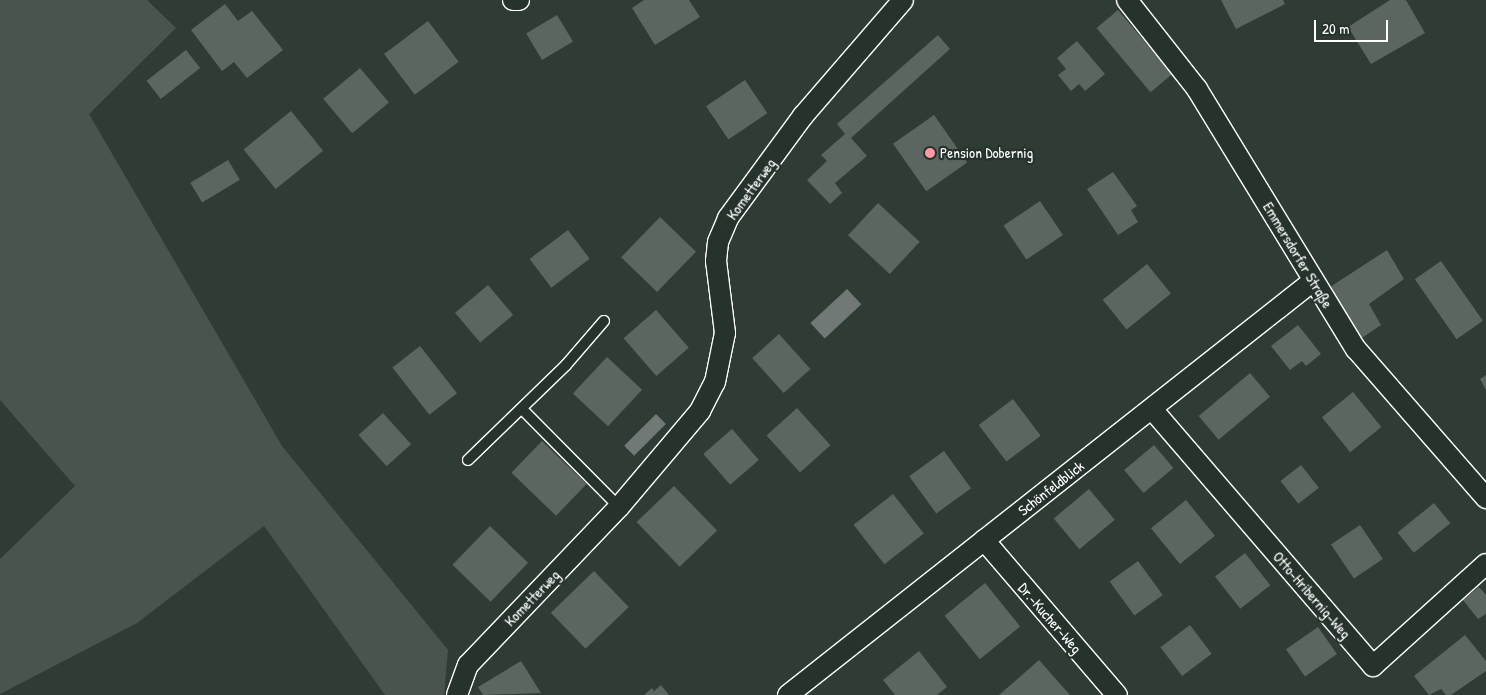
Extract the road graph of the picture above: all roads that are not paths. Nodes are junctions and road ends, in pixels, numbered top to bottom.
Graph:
1 (513, 0) edge
2 (519, 0) edge
3 (903, 0) edge
4 (1127, 0) edge
5 (1313, 281) junction
6 (604, 321) dead end
7 (522, 409) junction
8 (1152, 409) junction
9 (468, 460) dead end
10 (1486, 498) edge
11 (619, 507) junction
12 (984, 540) junction
13 (1486, 564) edge
14 (457, 695) edge
15 (788, 695) edge
16 (1117, 695) edge

1 - 2 street
3 - 11 street, Kometterweg
4 - 5 street, Emmersdorfer Straße
5 - 8 street, Schönfeldblick
5 - 10 street, Emmersdorfer Straße
6 - 7 lane
7 - 9 lane
7 - 11 lane
8 - 12 street, Schönfeldblick
8 - 13 street, Otto-Hribernig-Weg
11 - 14 street, Kometterweg
12 - 15 street, Schönfeldblick
12 - 16 street, Dr.-Kucher-Weg

